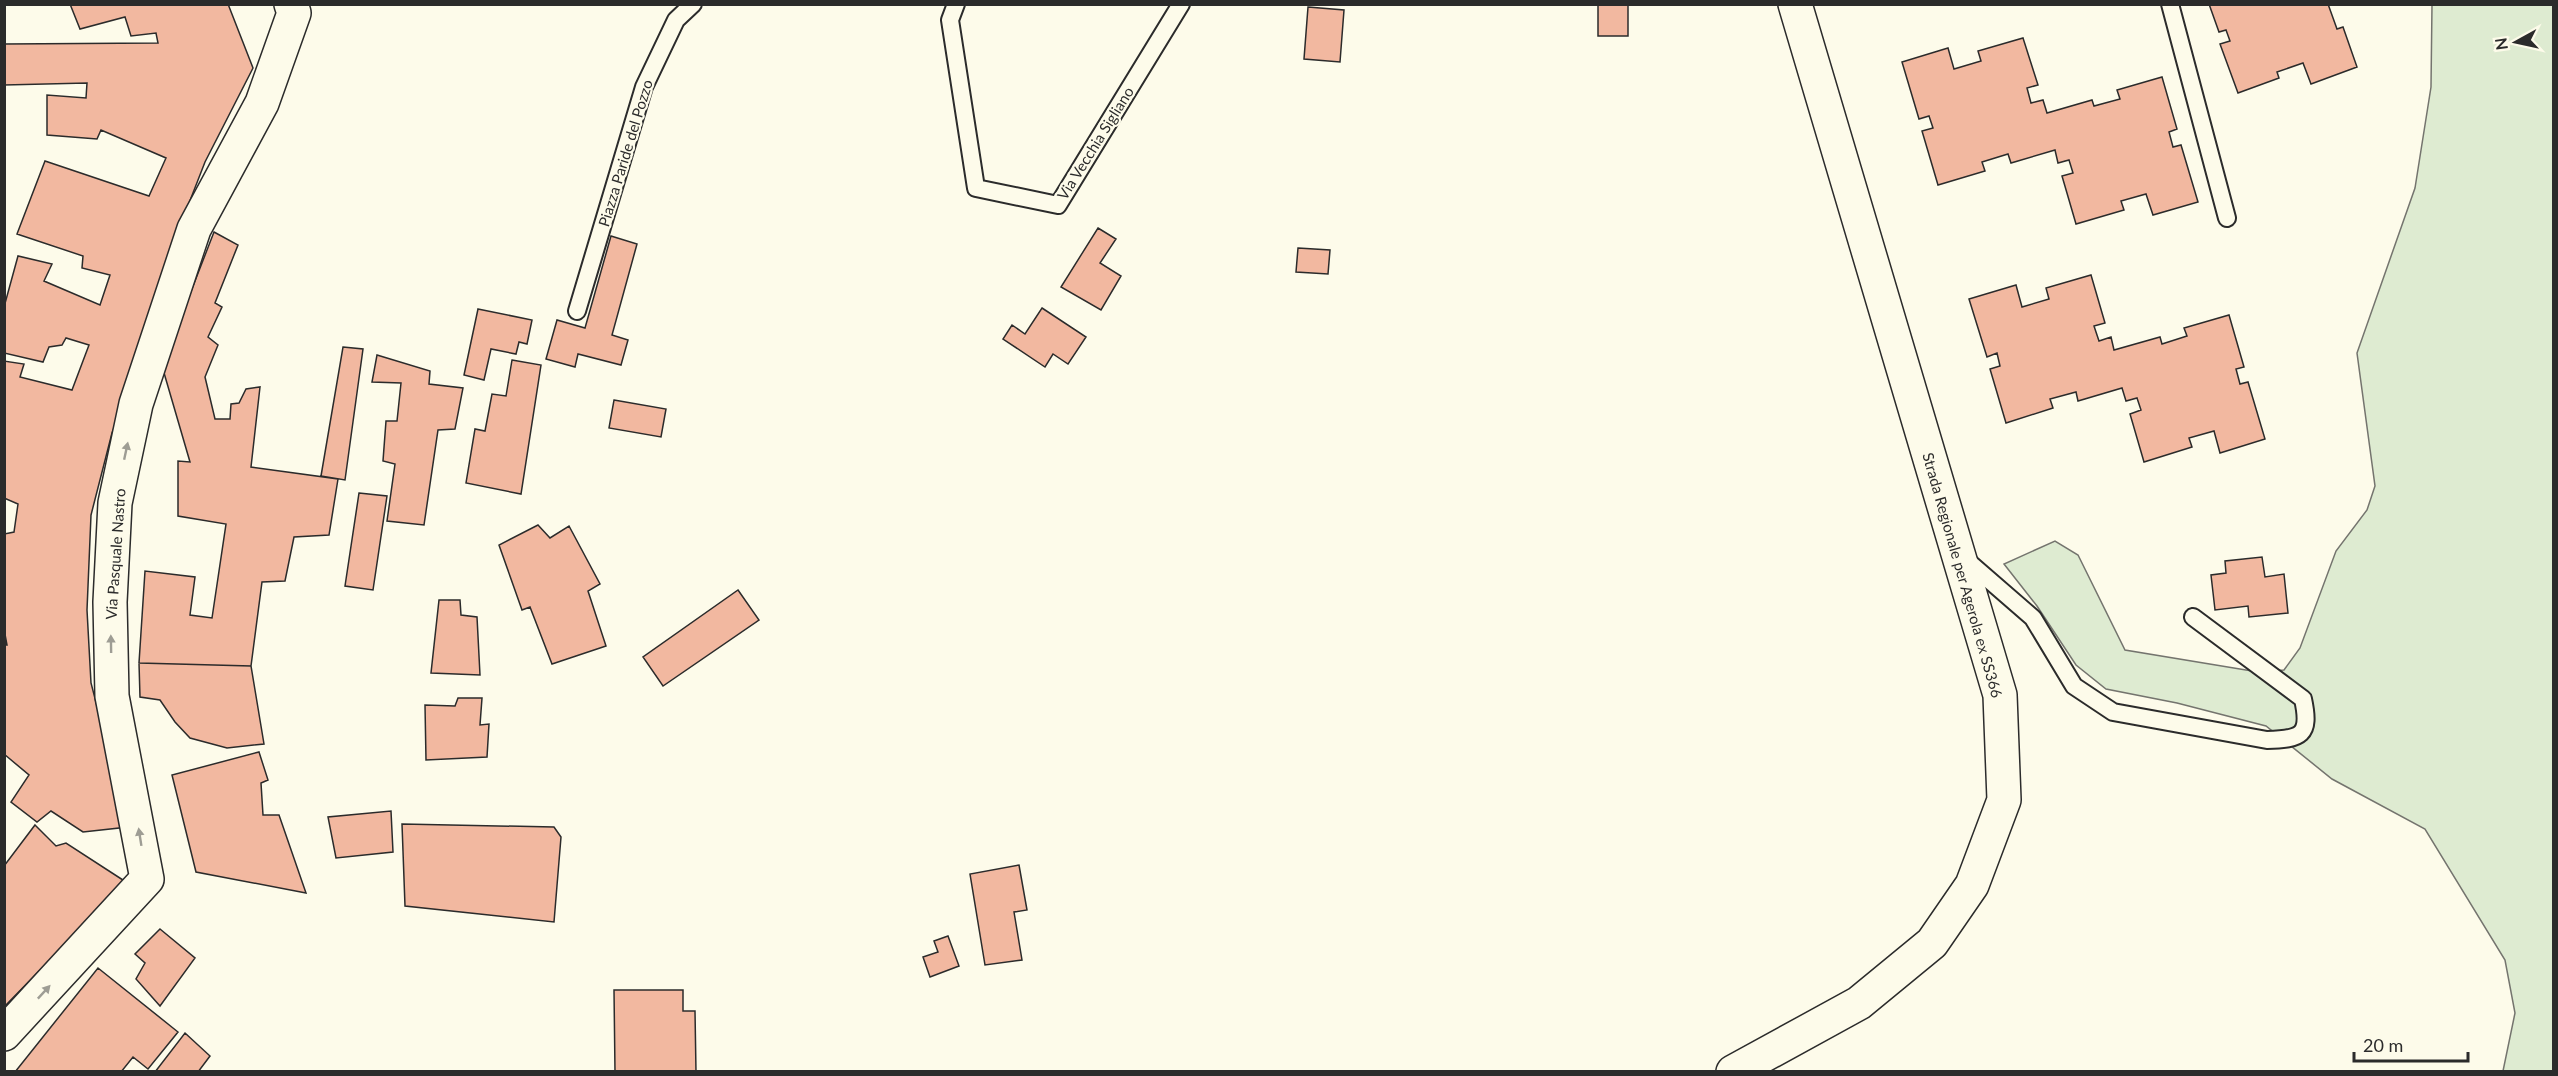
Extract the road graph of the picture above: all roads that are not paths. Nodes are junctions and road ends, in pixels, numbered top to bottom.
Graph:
1 (693, 4) edge
2 (956, 4) edge
3 (1180, 4) edge
4 (1796, 4) edge
5 (2170, 4) edge
6 (297, 7) edge
7 (2227, 218) dead end
8 (577, 311) dead end
9 (1957, 553) junction
10 (2193, 617) dead end
11 (4, 1034) edge
12 (1732, 1071) edge

1 - 8 lane, Piazza Paride del Pozzo
2 - 3 lane, Via Vecchia Sigliano
4 - 9 main road, Strada Regionale per Agerola ex SS366
5 - 7 lane
11 -> 6 main road, Via Pasquale Nastro
9 - 10 lane
9 - 12 main road, Strada Regionale per Agerola ex SS366

